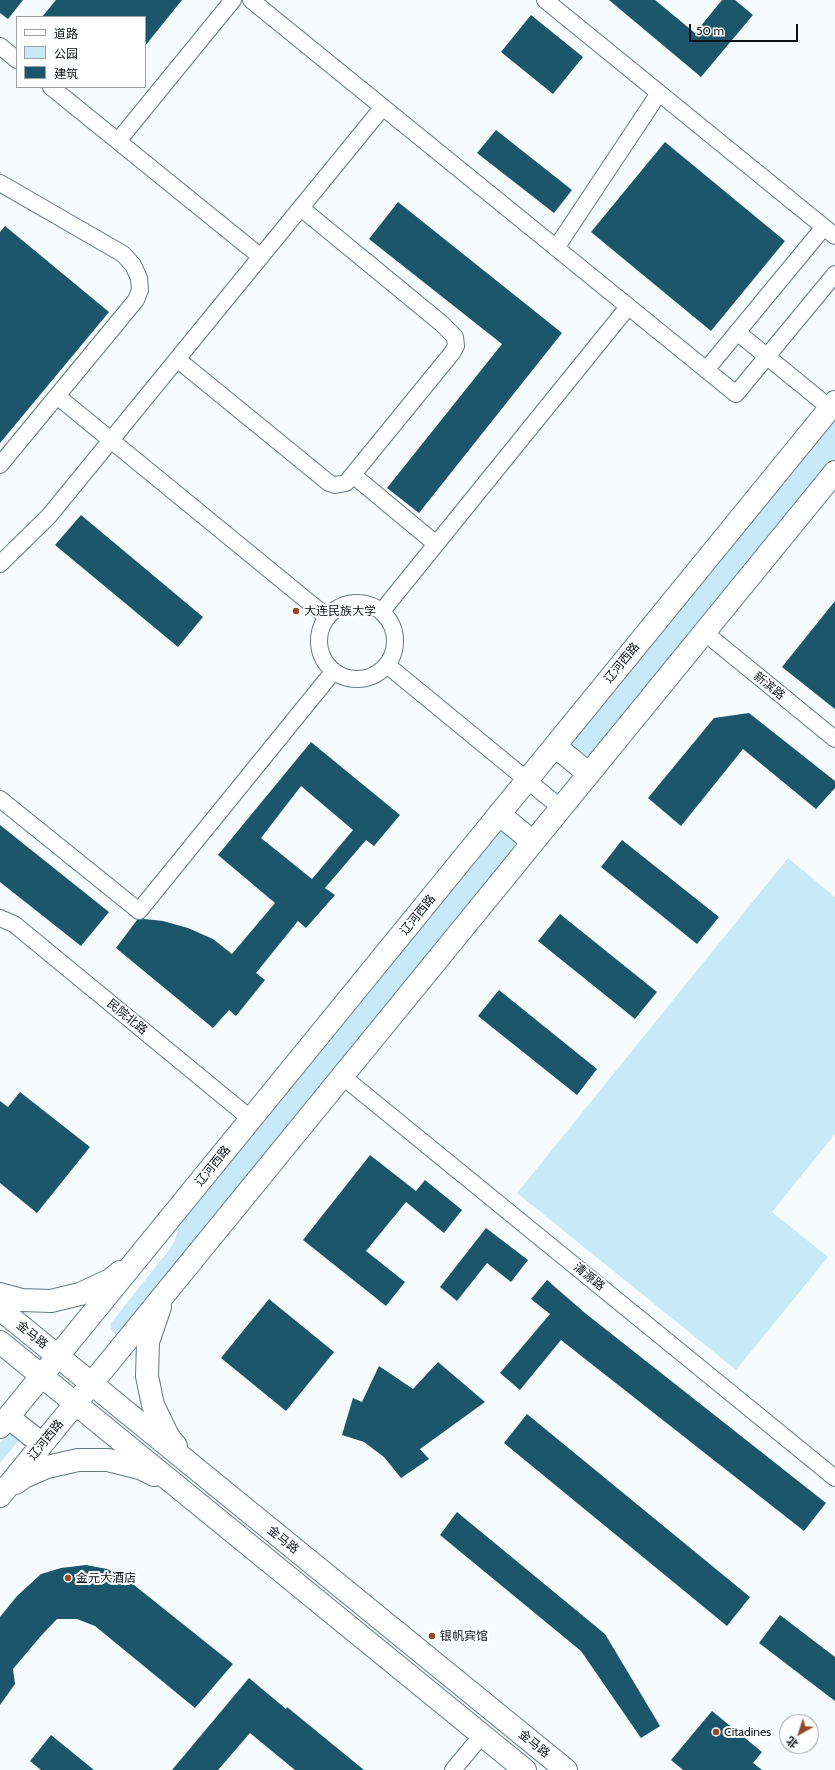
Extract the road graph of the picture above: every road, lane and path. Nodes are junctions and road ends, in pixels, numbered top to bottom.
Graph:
1 (233, 0) edge
2 (251, 0) edge
3 (545, 0) edge
4 (0, 46) edge
5 (16, 59) edge
6 (52, 88) edge
7 (659, 93) junction
8 (383, 108) junction
9 (118, 141) junction
10 (0, 183) edge
11 (301, 208) junction
12 (829, 231) edge
13 (556, 248) junction
14 (261, 257) junction
15 (835, 274) edge
16 (628, 307) junction
17 (737, 332) junction
18 (767, 356) junction
19 (177, 359) junction
20 (706, 370) junction
21 (57, 396) junction
22 (833, 405) edge
23 (111, 440) junction
24 (0, 465) edge
25 (835, 472) edge
26 (353, 475) junction
27 (436, 544) junction
28 (0, 564) edge
29 (382, 611) junction
30 (327, 617) junction
31 (704, 632) junction
32 (387, 666) junction
33 (333, 672) junction
34 (835, 739) edge
35 (555, 746) junction
36 (589, 774) junction
37 (527, 780) junction
38 (0, 799) edge
39 (561, 808) junction
40 (499, 814) junction
41 (533, 842) junction
42 (0, 918) edge
43 (342, 1076) junction
44 (251, 1119) junction
45 (136, 1261) junction
46 (170, 1287) junction
47 (0, 1294) edge
48 (0, 1309) edge
49 (0, 1342) edge
50 (58, 1356) junction
51 (42, 1376) junction
52 (92, 1384) junction
53 (76, 1404) junction
54 (4, 1422) edge
55 (42, 1444) junction
56 (192, 1465) junction
57 (835, 1478) edge
58 (175, 1485) junction
59 (0, 1496) edge
60 (482, 1735) junction
61 (454, 1770) edge
62 (525, 1770) edge
63 (566, 1770) edge

1 - 9 street
2 - 8 street
3 - 7 street
4 - 5 street
6 - 9 street
7 - 12 street
7 - 13 street
8 - 11 street
8 - 13 street
9 - 14 street
10 - 21 street
11 - 14 street
11 - 26 street
12 - 17 street
13 - 16 street
14 - 19 street
15 - 18 street
16 - 20 street
16 - 27 street
17 - 18 street
17 - 20 street
18 - 20 street
18 - 22 street
19 - 23 street
19 - 26 street
21 - 23 street
21 - 24 street
22 - 35 street, 辽河西路
23 - 28 street
23 - 30 street
25 - 31 street, 辽河西路
26 - 27 street
27 - 29 street
29 - 30 street
29 - 32 street
30 - 33 street
31 - 34 street, 新滨路
31 - 36 street, 辽河西路
32 - 33 street
32 - 37 street
33 - 38 street
35 - 36 street
35 - 37 street, 辽河西路
36 - 39 street, 辽河西路
37 - 39 street
37 - 40 street, 辽河西路
39 - 41 street, 辽河西路
40 - 41 street
40 - 44 street, 辽河西路
41 - 43 street, 辽河西路
42 - 44 street, 民院北路
43 - 46 street, 辽河西路
43 - 57 street, 清源路
44 - 45 street, 辽河西路
45 - 47 street
45 - 50 street, 辽河西路
46 - 52 street, 辽河西路
46 - 56 street
48 - 50 street, 金马路
49 - 51 street
50 - 51 street, 辽河西路
50 - 52 street, 金马路
51 - 53 street
51 - 54 street, 辽河西路
52 - 53 street, 辽河西路
52 - 56 street, 金马路
53 - 55 street, 辽河西路
53 - 58 street
54 - 55 street
55 - 59 street, 辽河西路
56 - 63 street, 金马路
58 - 59 street
58 - 60 street
60 - 61 street
60 - 62 street

